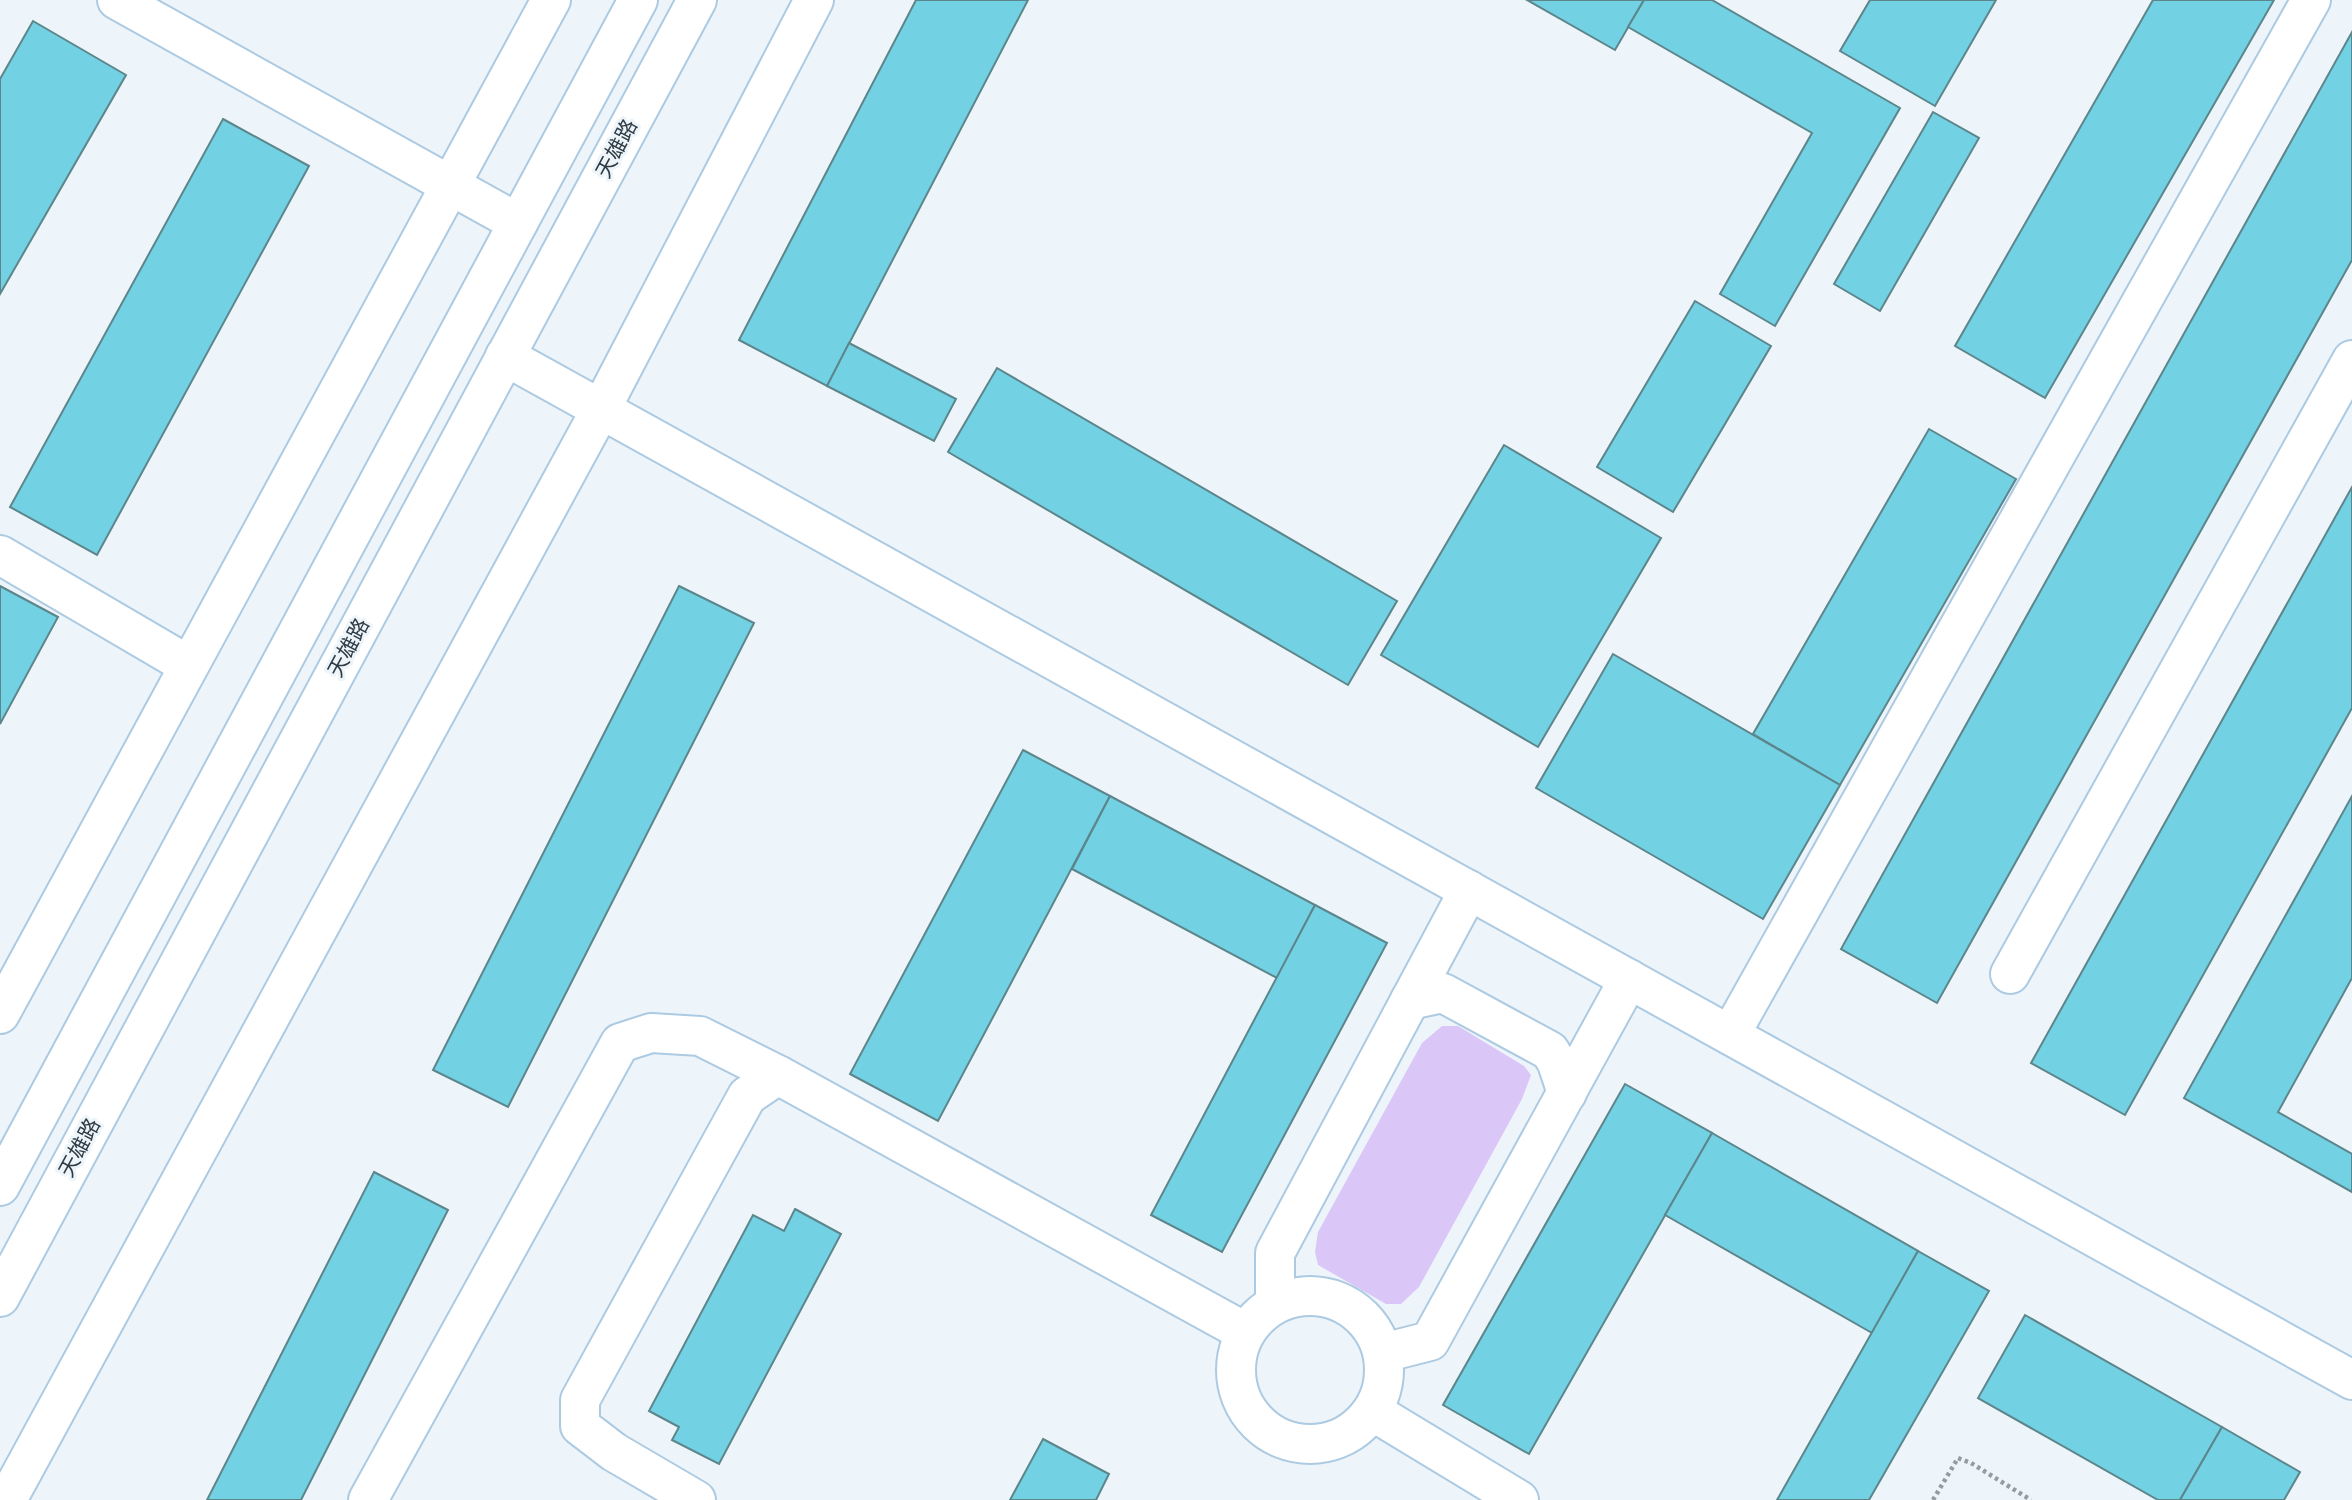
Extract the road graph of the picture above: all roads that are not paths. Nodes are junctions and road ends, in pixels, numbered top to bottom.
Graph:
1 (117, 0) edge
2 (551, 0) edge
3 (638, 0) edge
4 (697, 0) edge
5 (814, 0) edge
6 (2311, 0) edge
7 (450, 186) junction
8 (517, 223) junction
9 (505, 356) junction
10 (2352, 360) edge
11 (601, 409) junction
12 (0, 555) edge
13 (188, 665) junction
14 (1469, 890) junction
15 (2010, 974) dead end
16 (1629, 979) junction
17 (1410, 1000) junction
18 (0, 1014) edge
19 (1730, 1035) junction
20 (778, 1075) junction
21 (1567, 1093) junction
22 (0, 1186) edge
23 (0, 1297) edge
24 (1275, 1303) junction
25 (1245, 1332) junction
26 (1383, 1353) junction
27 (2352, 1380) edge
28 (1372, 1411) junction
29 (7, 1500) edge
30 (368, 1500) edge
31 (696, 1500) edge
32 (1518, 1500) edge

1 - 7 street
2 - 7 street
3 - 8 street
4 - 9 street, 天雄路
5 - 11 street
6 - 19 street
7 - 8 street
7 - 13 street
8 - 22 street
9 - 11 street
9 - 23 street, 天雄路
10 - 15 street
11 - 14 street
11 - 29 street
12 - 13 street
13 - 18 street
14 - 16 street
14 - 17 street
16 - 19 street
16 - 21 street
17 - 21 street
17 - 24 street
19 - 27 street
20 - 25 street
20 - 30 street
20 - 31 street
21 - 26 street
24 - 25 street
24 - 26 street
25 - 28 street
26 - 28 street
28 - 32 street

